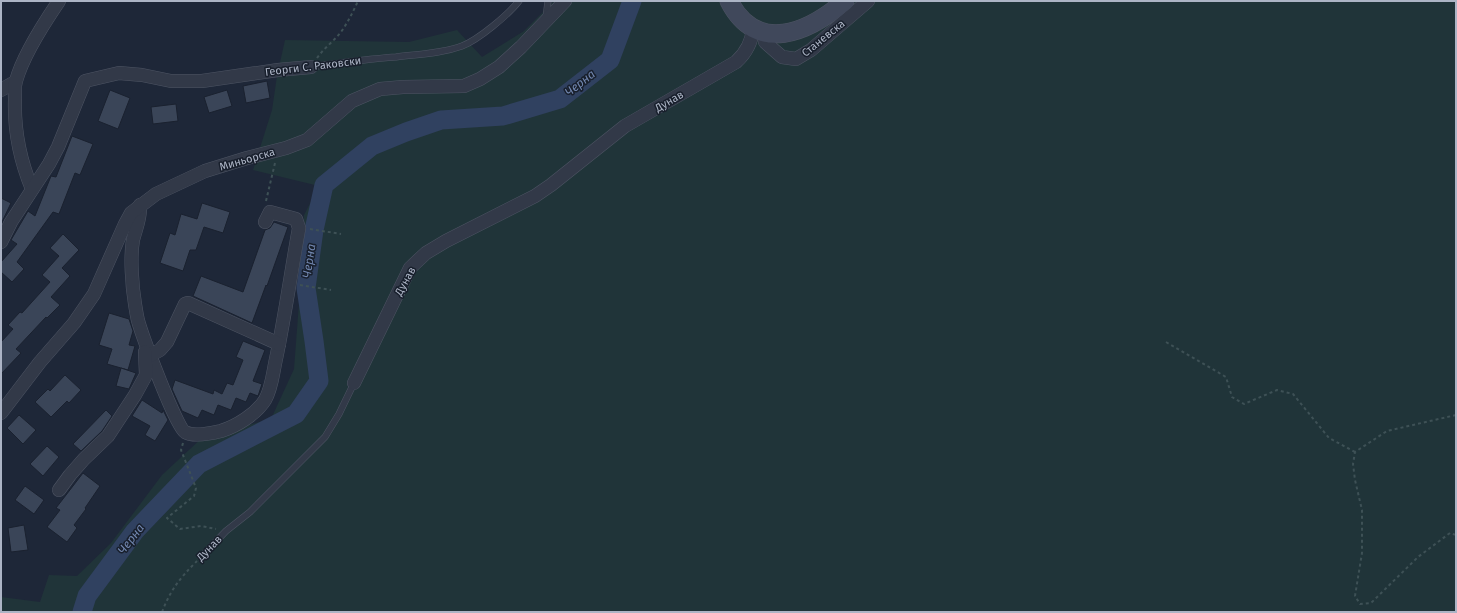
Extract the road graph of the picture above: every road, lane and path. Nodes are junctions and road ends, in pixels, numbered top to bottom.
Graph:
1 (59, 1) edge
2 (358, 1) edge
3 (519, 1) edge
4 (548, 1) edge
5 (565, 1) edge
6 (729, 1) edge
7 (845, 1) edge
8 (868, 1) edge
9 (546, 21) junction
10 (758, 30) junction
11 (311, 67) junction
12 (15, 82) junction
13 (1, 90) edge
14 (286, 148) junction
15 (32, 188) junction
16 (140, 205) junction
17 (268, 217) joint
18 (299, 228) junction
19 (341, 234) dead end
20 (1, 242) edge
21 (289, 284) junction
22 (331, 290) dead end
23 (145, 340) junction
24 (1166, 342) dead end
25 (279, 344) junction
26 (151, 355) junction
27 (354, 383) joint
28 (1, 413) edge
29 (1456, 415) edge
30 (181, 450) dead end
31 (1355, 452) junction
32 (59, 490) dead end
33 (226, 531) junction
34 (1456, 535) edge
35 (202, 556) joint
36 (162, 612) edge

1 - 12 street
2 - 11 path
3 - 11 lane, Георги С. Раковски
4 - 9 lane
5 - 9 street, Миньорска
6 - 10 main road
7 - 10 main road
8 - 10 street, Станевска
9 - 14 street, Миньорска
10 - 27 street, Дунав
11 - 15 street, Георги С. Раковски
12 - 13 street
12 - 15 street
14 - 16 street, Миньорска
14 - 17 path
15 - 20 street
16 - 23 street
16 - 28 street, Миньорска
17 - 18 street
18 - 19 path
18 - 21 street
21 - 22 path
21 - 25 street
23 - 26 street
23 - 32 street
24 - 31 path
25 - 26 street
25 - 26 street
27 - 33 lane, Дунав
29 - 31 path
30 - 33 path
31 - 34 path
33 - 35 lane, Дунав
35 - 36 path, Дунав

